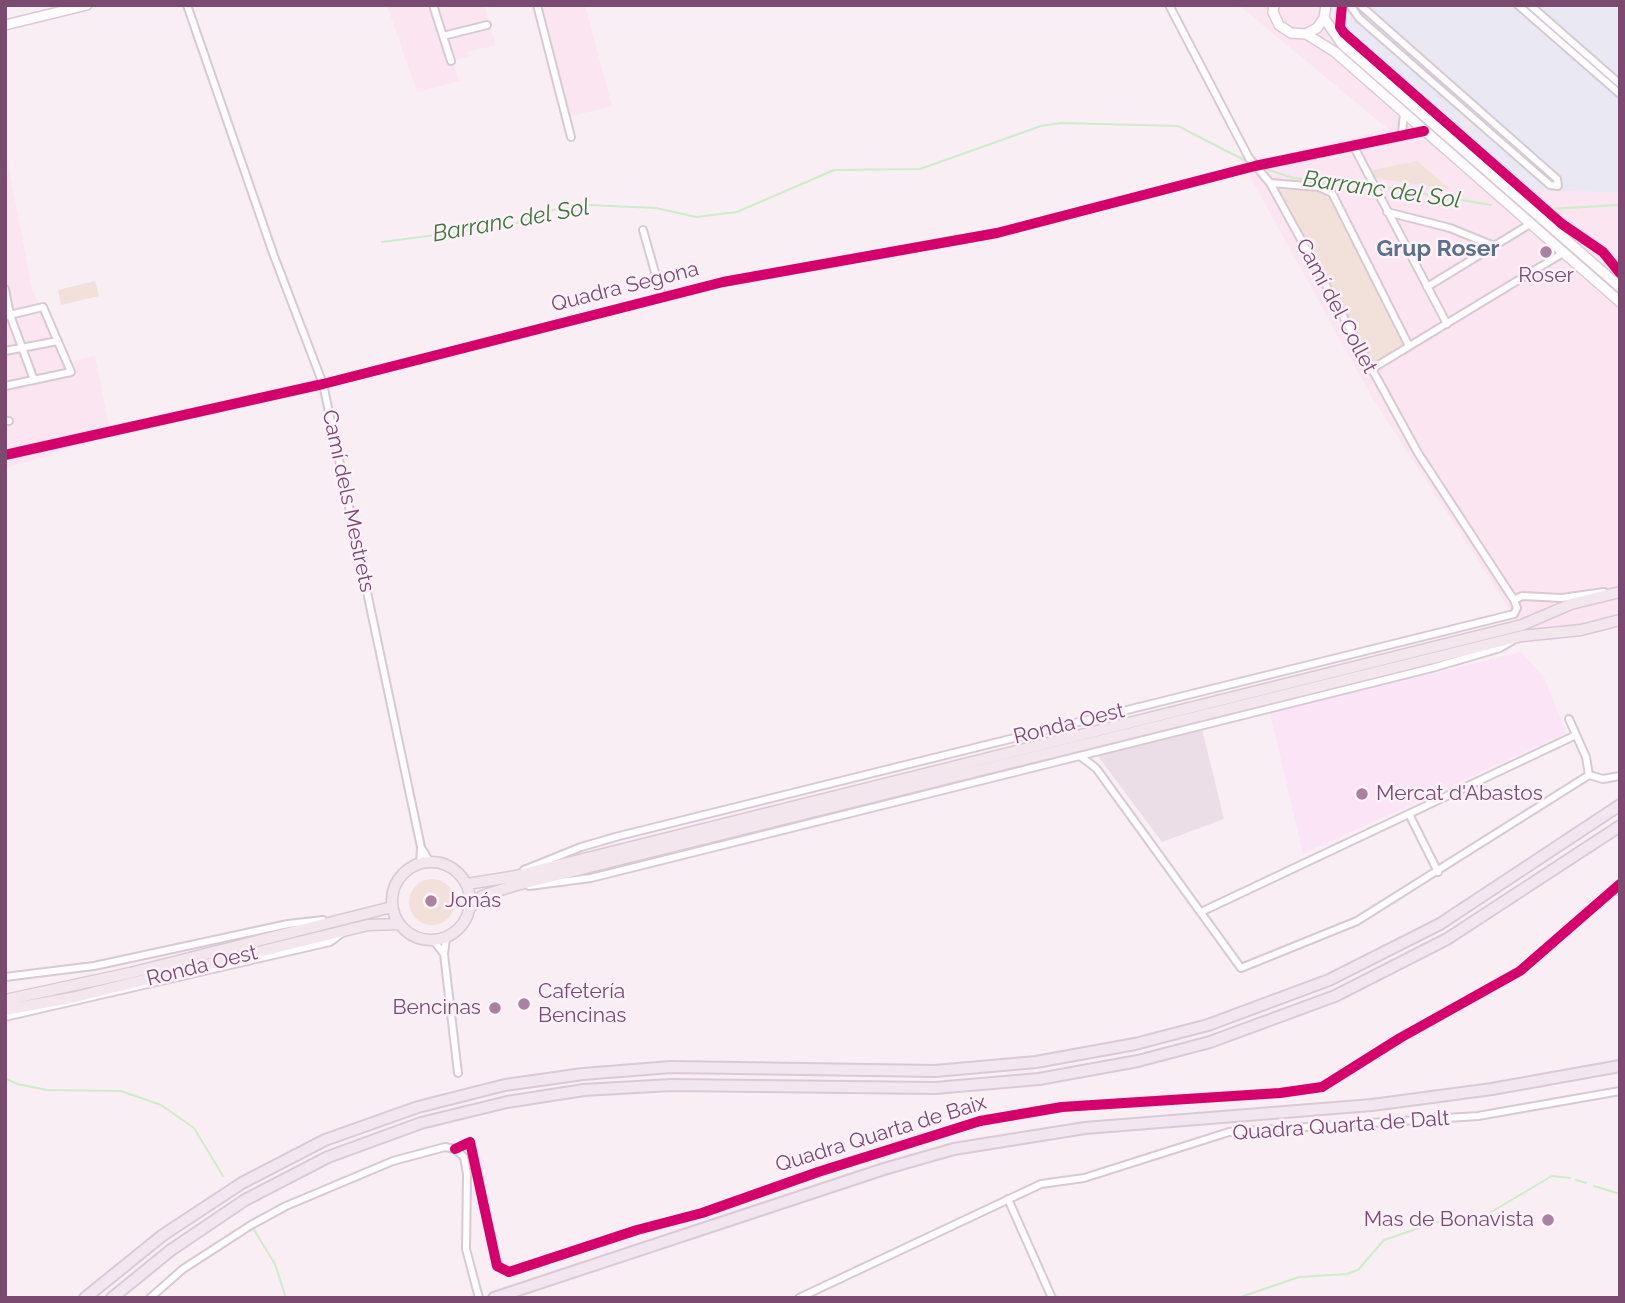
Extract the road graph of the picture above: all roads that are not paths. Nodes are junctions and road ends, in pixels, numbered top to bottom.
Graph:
1 (87, 5) edge
2 (187, 5) edge
3 (433, 5) edge
4 (537, 5) edge
5 (1169, 5) edge
6 (1274, 5) edge
7 (1326, 5) edge
8 (1350, 5) edge
9 (1360, 5) edge
10 (1518, 5) edge
11 (1530, 5) edge
12 (1324, 18) junction
13 (5, 25) edge
14 (487, 25) dead end
15 (1306, 34) junction
16 (443, 36) junction
17 (451, 61) dead end
18 (1620, 83) edge
19 (1620, 94) edge
20 (1404, 113) junction
21 (1424, 131) junction
22 (1402, 133) junction
23 (571, 137) dead end
24 (1354, 147) junction
25 (1255, 166) junction
26 (1269, 183) junction
27 (1387, 212) junction
28 (1404, 217) junction
29 (1392, 220) junction
30 (1530, 224) junction
31 (643, 230) dead end
32 (1494, 246) junction
33 (1563, 253) junction
34 (1427, 287) junction
35 (1620, 287) edge
36 (5, 289) edge
37 (662, 297) junction
38 (1620, 302) edge
39 (8, 316) edge
40 (1447, 324) junction
41 (58, 341) junction
42 (1409, 346) junction
43 (22, 347) junction
44 (5, 351) edge
45 (1370, 370) junction
46 (34, 380) junction
47 (323, 384) junction
48 (5, 386) edge
49 (5, 455) edge
50 (1620, 592) edge
51 (1514, 600) junction
52 (1620, 620) edge
53 (1522, 636) junction
54 (1569, 719) dead end
55 (1576, 735) junction
56 (1104, 750) junction
57 (1080, 756) junction
58 (1096, 768) junction
59 (1589, 775) junction
60 (1620, 776) edge
61 (1620, 805) edge
62 (1409, 814) junction
63 (1620, 826) edge
64 (425, 863) junction
65 (1438, 872) junction
66 (512, 882) junction
67 (467, 884) junction
68 (1620, 884) edge
69 (392, 907) junction
70 (471, 907) junction
71 (1200, 912) junction
72 (346, 924) junction
73 (399, 924) junction
74 (446, 939) junction
75 (434, 941) junction
76 (443, 954) junction
77 (5, 977) edge
78 (5, 1000) edge
79 (5, 1010) edge
80 (5, 1017) edge
81 (1620, 1066) edge
82 (458, 1073) dead end
83 (1620, 1091) edge
84 (455, 1149) junction
85 (1008, 1199) junction
86 (85, 1298) edge
87 (112, 1298) edge
88 (150, 1298) edge
89 (479, 1298) edge
90 (494, 1298) edge
91 (799, 1298) edge
92 (1052, 1298) edge

1 - 13 main road
2 - 47 street, Camí dels Mestrets
3 - 16 street
4 - 23 street
5 - 25 street, Camí del Collet
6 - 15 main road
7 - 12 main road
8 - 9 street
10 - 19 street
11 - 18 street
12 - 15 main road
12 - 35 main road
14 - 16 street
15 - 20 main road
16 - 17 street
20 - 21 main road
20 - 22 street
21 - 22 street, Quadra Segona
21 - 30 main road
22 - 24 street, Quadra Segona
24 - 25 street, Quadra Segona
24 - 27 street
25 - 26 street, Camí del Collet
25 - 37 street, Quadra Segona
26 - 42 street
26 - 45 street, Camí del Collet
27 - 28 street
27 - 29 street
28 - 29 street
28 - 32 street
29 - 34 street
30 - 32 street
30 - 33 main road
31 - 37 street, Quadra Segona
32 - 34 street
33 - 38 main road
33 - 40 street
34 - 40 street
36 - 39 street
37 - 47 street, Quadra Segona
39 - 41 street
39 - 43 street
40 - 42 street
41 - 43 street
41 - 46 street
42 - 45 street
43 - 44 street
43 - 46 street
45 - 51 street, Camí del Collet
46 - 48 street
47 - 49 street, Quadra Segona
47 - 64 street, Camí dels Mestrets
50 - 51 street, Ronda Oest
50 - 66 main road, Ronda Oest
51 - 66 street, Ronda Oest
52 - 53 main road, Ronda Oest
53 - 56 street, Ronda Oest
53 - 66 main road, Ronda Oest
54 - 55 street
55 - 59 street
55 - 62 street
56 - 57 street, Ronda Oest
56 - 58 street
57 - 58 street
57 - 66 street, Ronda Oest
58 - 71 street
59 - 60 street
59 - 65 street
61 - 86 highway
62 - 65 street
62 - 71 street
63 - 87 highway
64 - 67 main road
64 - 69 main road
65 - 71 street
66 - 67 main road, Ronda Oest
66 - 70 main road, Ronda Oest
67 - 70 main road
68 - 84 street, Quadra Quarta de Baix
69 - 72 main road, Ronda Oest
69 - 73 main road
70 - 74 main road
72 - 73 main road, Ronda Oest
72 - 77 street, Ronda Oest
72 - 78 main road, Ronda Oest
72 - 79 main road, Ronda Oest
72 - 80 street
73 - 75 main road
74 - 75 main road
74 - 76 street
75 - 76 street
76 - 82 street
81 - 90 highway
83 - 85 street, Quadra Quarta de Dalt
84 - 88 street
84 - 89 street
85 - 91 street, Quadra Quarta de Dalt
85 - 92 street

